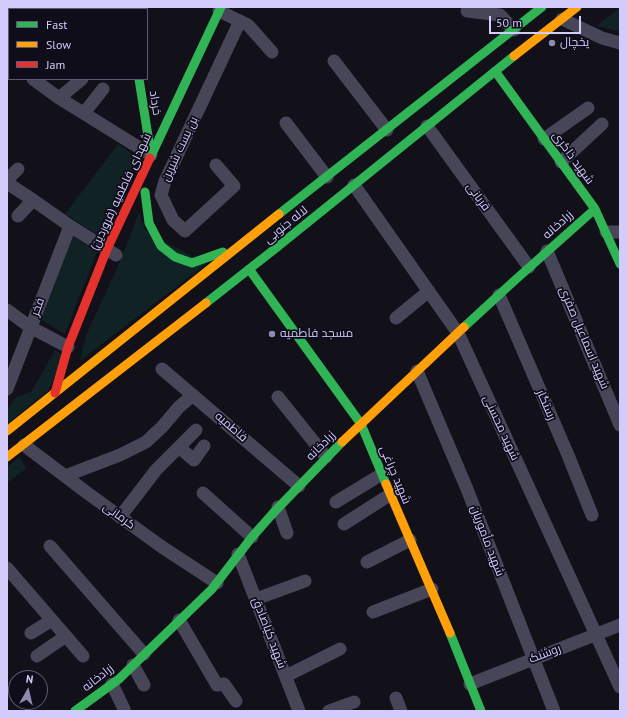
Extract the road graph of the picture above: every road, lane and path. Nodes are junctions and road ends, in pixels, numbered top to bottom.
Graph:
1 (542, 7) edge
2 (577, 7) edge
3 (467, 11) dead end
4 (228, 14) edge
5 (562, 19) junction
6 (514, 30) junction
7 (620, 42) edge
8 (272, 52) dead end
9 (334, 61) dead end
10 (495, 71) junction
11 (34, 80) edge
12 (81, 80) edge
13 (139, 80) edge
14 (103, 89) dead end
15 (59, 98) junction
16 (588, 108) dead end
17 (84, 113) junction
18 (286, 123) dead end
19 (602, 124) dead end
20 (427, 126) junction
21 (387, 130) junction
22 (544, 139) junction
23 (151, 155) junction
24 (561, 162) junction
25 (216, 165) dead end
26 (18, 169) dead end
27 (327, 177) junction
28 (7, 181) edge
29 (354, 185) junction
30 (33, 200) junction
31 (138, 206) dead end
32 (595, 209) junction
33 (18, 216) dead end
34 (70, 226) junction
35 (606, 232) junction
36 (620, 232) edge
37 (239, 247) junction
38 (547, 251) junction
39 (114, 253) junction
40 (181, 259) junction
41 (620, 264) edge
42 (529, 267) junction
43 (249, 269) junction
44 (194, 288) junction
45 (429, 291) junction
46 (499, 294) junction
47 (7, 310) edge
48 (396, 318) dead end
49 (30, 327) junction
50 (85, 328) dead end
51 (458, 334) junction
52 (72, 348) junction
53 (162, 369) dead end
54 (417, 372) junction
55 (7, 389) edge
56 (55, 393) junction
57 (193, 395) junction
58 (278, 396) dead end
59 (360, 424) junction
60 (620, 425) edge
61 (196, 430) dead end
62 (7, 431) edge
63 (24, 444) junction
64 (204, 446) dead end
65 (179, 447) junction
66 (7, 457) edge
67 (326, 458) junction
68 (382, 474) junction
69 (65, 476) junction
70 (299, 486) junction
71 (203, 493) dead end
72 (391, 494) junction
73 (336, 502) dead end
74 (278, 507) junction
75 (592, 515) dead end
76 (120, 517) junction
77 (344, 524) dead end
78 (287, 533) dead end
79 (252, 537) junction
80 (410, 540) junction
81 (50, 546) dead end
82 (238, 554) junction
83 (367, 562) dead end
84 (7, 568) edge
85 (305, 581) dead end
86 (217, 583) junction
87 (432, 589) junction
88 (256, 599) junction
89 (373, 612) dead end
90 (52, 620) junction
91 (179, 620) junction
92 (620, 625) edge
93 (32, 633) dead end
94 (596, 634) junction
95 (66, 636) junction
96 (340, 649) dead end
97 (144, 654) junction
98 (37, 656) dead end
99 (83, 656) dead end
100 (533, 658) junction
101 (133, 665) junction
102 (286, 676) junction
103 (112, 684) junction
104 (470, 684) junction
105 (144, 685) dead end
106 (620, 688) edge
107 (396, 698) dead end
108 (236, 701) dead end
109 (354, 702) dead end
110 (124, 709) dead end
111 (75, 711) edge
112 (299, 711) edge
113 (329, 711) edge
114 (401, 711) edge
115 (481, 711) edge
116 (554, 711) edge

1 - 6 main road, لاله جنوبی
2 - 5 main road, لاله جنوبی
3 - 6 street
4 - 8 street
4 - 23 main road, شهدای فاطمیه (فروردین)
4 - 25 street, بن بست شیرین
5 - 7 street
5 - 10 main road, لاله جنوبی
6 - 21 main road, لاله جنوبی
9 - 21 street
10 - 20 main road, لاله جنوبی
10 - 22 main road, شهید ذاکری
11 - 15 street
12 - 15 street
13 - 23 main road, خرداد
14 - 17 street
15 - 17 street
16 - 22 street
17 - 23 street
18 - 27 street
19 - 24 street
20 - 29 main road, لاله جنوبی
20 - 42 street, قربانی
21 - 27 main road, لاله جنوبی
22 - 24 main road, شهید ذاکری
23 - 39 main road, شهدای فاطمیه (فروردین)
24 - 32 main road, شهید ذاکری
26 - 28 street
27 - 37 main road, لاله جنوبی
28 - 30 street
29 - 43 main road, لاله جنوبی
29 - 45 street, شهید محسنی
30 - 33 street
30 - 34 street
31 - 40 main road, شهدای فاطمیه (فروردین)
32 - 35 main road, شهید ذاکری
32 - 38 main road, زرادخانه
34 - 39 street
34 - 49 street, فخر
35 - 36 street
35 - 41 main road, شهید ذاکری
37 - 40 main road
37 - 44 main road, لاله جنوبی
38 - 42 main road, زرادخانه
38 - 60 street, شهید اسماعیل صفری
39 - 52 main road, شهدای فاطمیه (فروردین)
40 - 44 main road
42 - 46 main road, زرادخانه
43 - 44 main road, لاله جنوبی
43 - 59 main road, شهید چراغی
44 - 56 main road, لاله جنوبی
44 - 63 main road, لاله جنوبی
45 - 48 street
45 - 51 street, شهید محسنی
46 - 51 main road, زرادخانه
46 - 75 street, رستگار
47 - 49 street
49 - 52 street
49 - 55 street, فخر
50 - 52 main road, شهدای فاطمیه (فروردین)
51 - 54 main road, زرادخانه
51 - 94 street, شهید محسنی
52 - 56 main road, شهدای فاطمیه (فروردین)
53 - 57 street, فاطمیه
54 - 59 main road, زرادخانه
54 - 100 street, شهید مأموریان
56 - 62 main road, لاله جنوبی
57 - 69 street
57 - 70 street, فاطمیه
58 - 67 street
59 - 67 main road, زرادخانه
59 - 68 main road, شهید چراغی
61 - 65 street
63 - 66 main road, لاله جنوبی
63 - 69 street, کرمانی
64 - 65 street
65 - 76 street
67 - 70 main road, زرادخانه
68 - 72 main road, شهید چراغی
68 - 73 street
69 - 76 street, کرمانی
70 - 74 main road, زرادخانه
71 - 79 street
72 - 77 street
72 - 80 main road, شهید چراغی
74 - 78 street
74 - 79 main road, زرادخانه
76 - 86 street, کرمانی
79 - 82 main road, زرادخانه
80 - 83 street
80 - 87 main road, شهید چراغی
81 - 97 street
82 - 86 main road, زرادخانه
82 - 88 street, شهید کیاصادق
84 - 90 street
85 - 88 street
86 - 91 main road, زرادخانه
87 - 89 street
87 - 104 main road, شهید چراغی
88 - 102 street, شهید کیاصادق
90 - 93 street
90 - 95 street
91 - 97 main road, زرادخانه
91 - 108 street
92 - 94 street, روشنک
94 - 100 street, روشنک
94 - 106 street, شهید محسنی
95 - 98 street
95 - 99 street
96 - 102 street
97 - 101 main road, زرادخانه
100 - 104 street, روشنک
100 - 116 street, شهید مأموریان
101 - 103 main road, زرادخانه
101 - 105 street
102 - 112 street, شهید کیاصادق
103 - 110 street
103 - 111 main road, زرادخانه
104 - 115 main road, شهید چراغی
107 - 114 street
109 - 113 street

